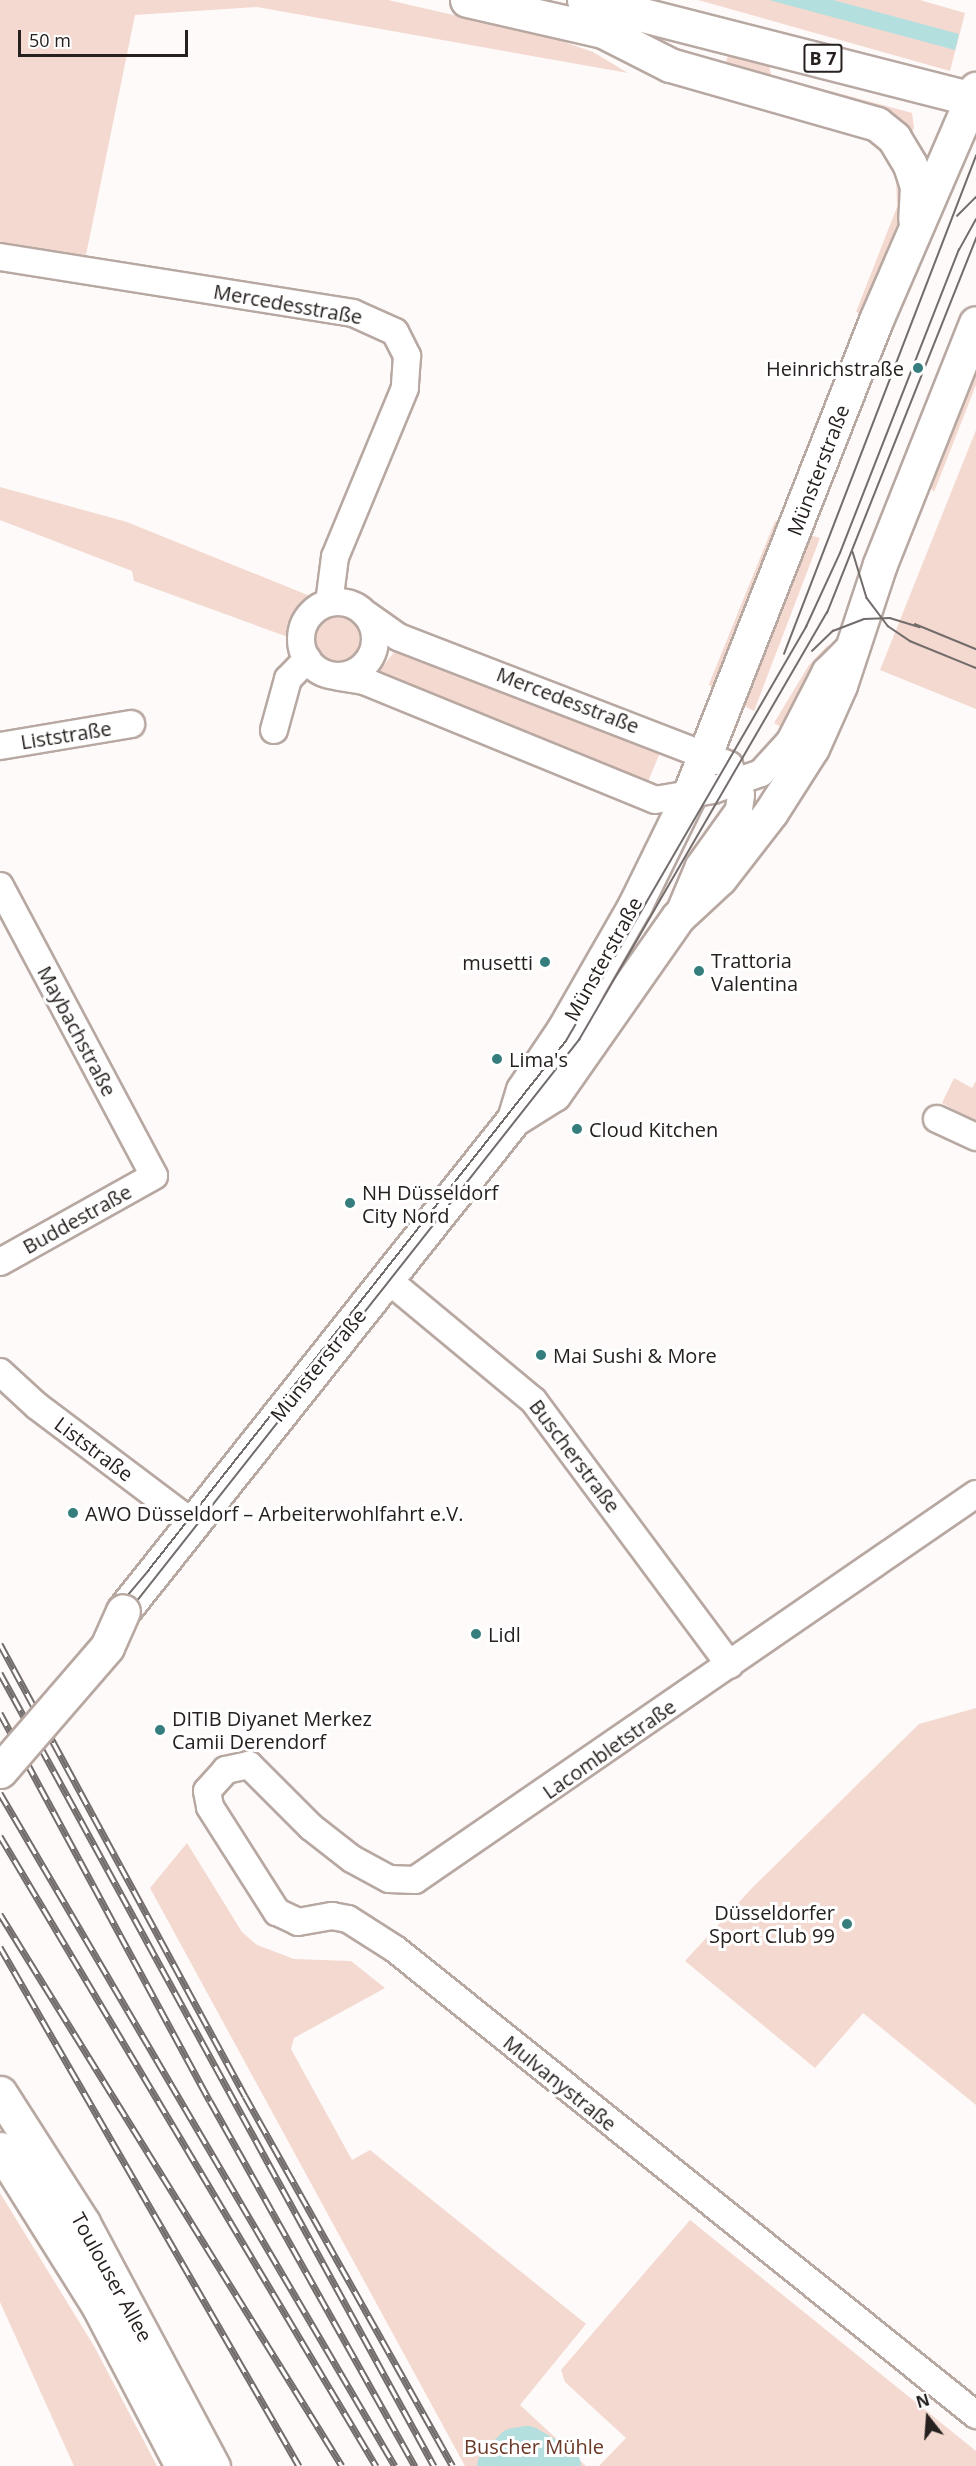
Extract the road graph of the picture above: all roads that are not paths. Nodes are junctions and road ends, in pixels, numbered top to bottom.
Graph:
1 (467, 0) edge
2 (584, 0) edge
3 (671, 10) edge
4 (710, 78) junction
5 (975, 96) edge
6 (914, 227) junction
7 (0, 257) edge
8 (976, 323) edge
9 (329, 603) junction
10 (367, 615) junction
11 (849, 648) junction
12 (307, 660) junction
13 (339, 677) junction
14 (131, 724) dead end
15 (274, 730) dead end
16 (0, 746) edge
17 (706, 753) junction
18 (738, 781) junction
19 (689, 795) junction
20 (655, 800) junction
21 (665, 837) junction
22 (0, 886) edge
23 (678, 917) junction
24 (513, 1119) junction
25 (937, 1119) dead end
26 (976, 1137) edge
27 (154, 1176) joint
28 (0, 1262) edge
29 (387, 1279) junction
30 (0, 1372) edge
31 (976, 1494) edge
32 (192, 1523) junction
33 (123, 1611) junction
34 (730, 1665) junction
35 (0, 1738) edge
36 (244, 1764) joint
37 (0, 1771) edge
38 (0, 2093) edge
39 (0, 2149) edge
40 (976, 2415) edge
41 (182, 2466) edge
42 (213, 2466) edge

1 - 4 main road
2 - 3 main road, B 7
3 - 4 main road
3 - 5 main road, B 7
4 - 6 main road
5 - 6 main road, Münsterstraße
6 - 17 main road, Münsterstraße
7 - 9 street, Mercedesstraße
8 - 11 main road, Münsterstraße
9 - 10 street, Mercedesstraße
9 - 12 street
10 - 13 street
10 - 17 street, Mercedesstraße
11 - 18 street, Münsterstraße
11 - 23 main road, Münsterstraße
12 - 13 street
12 - 15 street
13 - 20 street
14 - 16 street, Liststraße
17 - 18 street
17 - 19 main road, Münsterstraße
18 - 19 street, Münsterstraße
18 - 23 street, Münsterstraße
19 - 20 street
19 - 21 main road, Münsterstraße
20 - 21 street
21 - 24 main road, Münsterstraße
22 - 27 street, Maybachstraße
23 - 24 main road, Münsterstraße
24 - 29 main road, Münsterstraße
25 - 26 street
27 - 28 street, Buddestraße
29 - 32 main road, Münsterstraße
29 - 34 street, Buscherstraße
30 - 32 street, Liststraße
31 - 34 street, Lacombletstraße
32 - 33 main road, Münsterstraße
33 - 35 main road, Münsterstraße
33 - 37 main road, Münsterstraße, bridge
34 - 36 street, Lacombletstraße
36 - 40 street, Mulvanystraße
38 - 42 main road, Toulouser Allee
39 - 41 main road, Toulouser Allee

